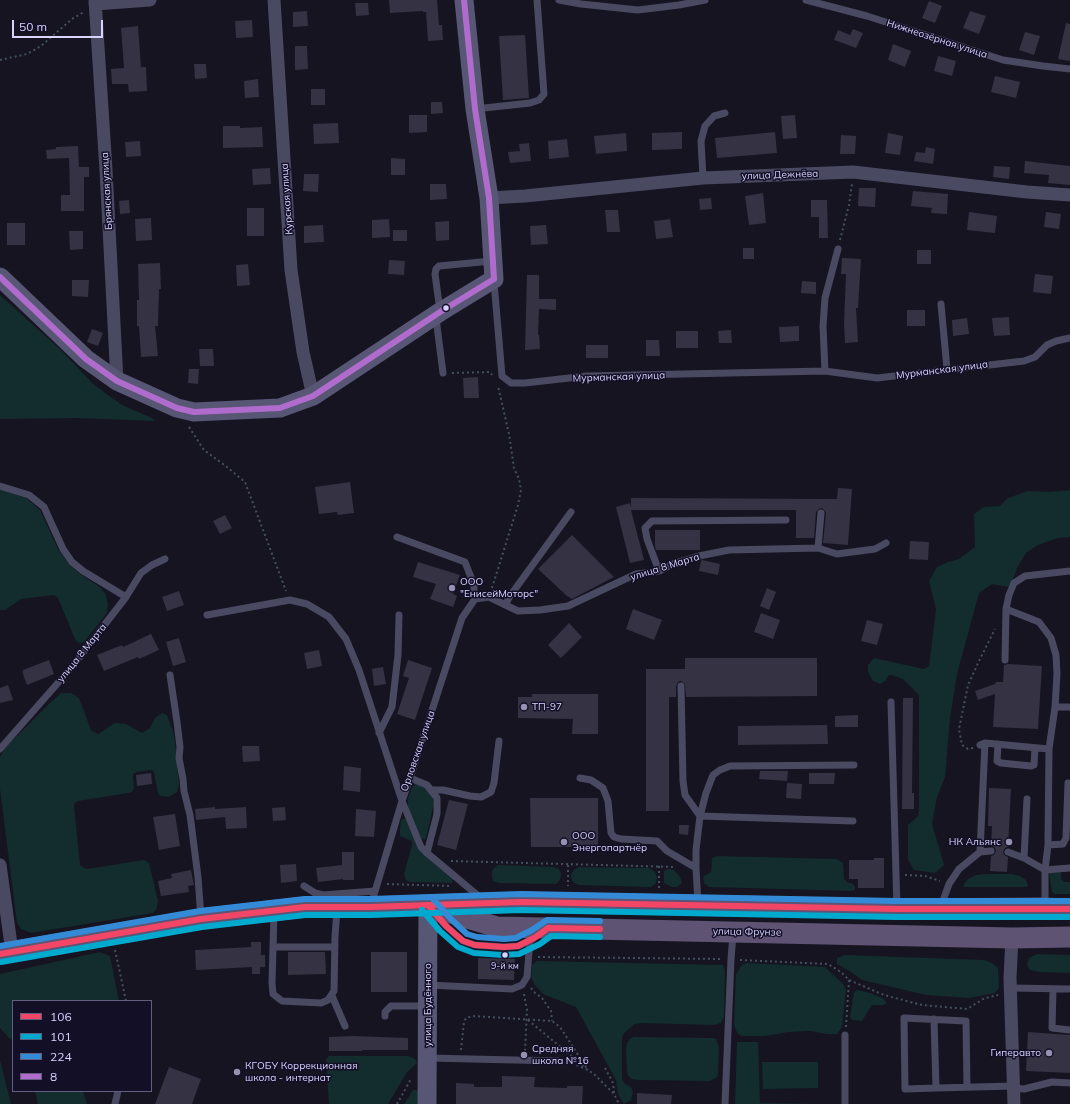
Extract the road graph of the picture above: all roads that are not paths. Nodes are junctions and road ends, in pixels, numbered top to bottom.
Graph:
1 (150, 0) edge
2 (274, 0) edge
3 (464, 0) edge
4 (537, 0) edge
5 (559, 0) edge
6 (705, 0) edge
7 (806, 0) edge
8 (95, 2) edge
9 (584, 2) edge
10 (1070, 69) edge
11 (475, 109) junction
12 (725, 113) dead end
13 (703, 178) junction
14 (1070, 195) edge
15 (489, 198) junction
16 (838, 249) road end
17 (493, 270) junction
18 (0, 277) edge
19 (941, 304) dead end
20 (438, 314) junction
21 (1070, 338) edge
22 (947, 369) junction
23 (825, 371) junction
24 (443, 373) road end
25 (117, 381) junction
26 (313, 396) junction
27 (0, 486) edge
28 (572, 512) dead end
29 (822, 513) dead end
30 (786, 520) dead end
31 (397, 537) dead end
32 (886, 543) dead end
33 (818, 548) junction
34 (165, 559) dead end
35 (659, 571) junction
36 (1070, 571) edge
37 (126, 597) junction
38 (475, 599) junction
39 (505, 605) junction
40 (1006, 609) junction
41 (399, 615) dead end
42 (207, 616) dead end
43 (1005, 660) dead end
44 (170, 675) dead end
45 (681, 686) dead end
46 (891, 702) dead end
47 (1055, 707) junction
48 (1070, 707) edge
49 (379, 733) junction
50 (499, 741) dead end
51 (998, 744) junction
52 (1035, 748) junction
53 (0, 749) edge
54 (1049, 749) junction
55 (854, 765) dead end
56 (410, 778) junction
57 (580, 778) dead end
58 (1068, 783) dead end
59 (432, 790) junction
60 (402, 800) junction
61 (1027, 800) dead end
62 (700, 816) junction
63 (853, 820) dead end
64 (1048, 845) junction
65 (991, 851) dead end
66 (980, 852) junction
67 (1008, 852) dead end
68 (426, 853) junction
69 (1024, 858) junction
70 (0, 865) edge
71 (696, 868) junction
72 (1070, 868) edge
73 (1045, 870) junction
74 (304, 886) dead end
75 (2, 894) edge
76 (374, 894) junction
77 (487, 903) junction
78 (428, 905) junction
79 (698, 906) junction
80 (337, 907) junction
81 (941, 908) junction
82 (1044, 908) junction
83 (897, 909) junction
84 (1070, 909) edge
85 (274, 911) junction
86 (201, 919) junction
87 (548, 928) junction
88 (734, 932) junction
89 (1070, 937) edge
90 (1012, 938) junction
91 (530, 940) junction
92 (273, 947) junction
93 (335, 947) junction
94 (6, 953) edge
95 (428, 985) junction
96 (1011, 988) junction
97 (1053, 988) junction
98 (1070, 989) edge
99 (332, 996) junction
100 (428, 1006) junction
101 (385, 1016) dead end
102 (934, 1019) junction
103 (345, 1026) dead end
104 (1070, 1030) edge
105 (845, 1035) road end
106 (428, 1058) junction
107 (558, 1061) road end
108 (1070, 1082) edge
109 (967, 1087) junction
110 (1014, 1087) junction
111 (936, 1088) junction
112 (118, 1092) edge
113 (116, 1104) edge
114 (427, 1104) edge
115 (725, 1104) edge
116 (845, 1104) edge
117 (1014, 1104) edge

1 - 8 street
2 - 26 street, Курская улица
3 - 11 main road
4 - 11 lane
5 - 9 lane
6 - 9 lane
7 - 10 lane, Нижнеозёрная улица
8 - 25 street, Брянская улица
11 - 15 main road
12 - 13 lane
13 - 14 street, улица Дежнёва
13 - 15 street, улица Дежнёва
15 - 17 main road
16 - 23 lane
17 - 20 main road
17 - 20 lane
17 - 23 lane, Мурманская улица
18 - 25 main road
19 - 22 lane
20 - 24 lane
20 - 26 main road
21 - 22 lane, Мурманская улица
22 - 23 lane, Мурманская улица
25 - 26 main road
27 - 37 lane
28 - 39 lane
29 - 33 lane
30 - 35 lane
31 - 38 lane
32 - 33 lane, улица 8 Марта
33 - 35 lane, улица 8 Марта
34 - 37 lane, улица 8 Марта
35 - 39 lane, улица 8 Марта
36 - 40 lane
37 - 53 lane, улица 8 Марта
38 - 39 lane, улица 8 Марта
38 - 56 lane, Орловская улица
40 - 43 lane
40 - 47 lane
41 - 49 lane
42 - 49 lane
44 - 86 lane
45 - 62 lane
46 - 83 lane
47 - 48 lane
47 - 54 lane
49 - 60 lane
50 - 59 lane
51 - 52 lane
51 - 52 lane
51 - 66 lane
52 - 54 lane
54 - 64 lane
55 - 62 lane
56 - 59 lane
56 - 60 lane, Орловская улица
57 - 71 lane
58 - 64 lane
59 - 68 lane
60 - 68 lane
60 - 76 lane, Орловская улица
61 - 69 lane
62 - 63 lane
62 - 71 lane
64 - 73 lane
65 - 66 lane
66 - 81 lane
67 - 69 lane
68 - 77 lane
69 - 73 lane
70 - 75 street
71 - 79 lane
72 - 73 lane
73 - 82 lane
74 - 76 lane
75 - 94 street
76 - 78 main road, улица Фрунзе
76 - 80 main road, улица Фрунзе
77 - 78 main road, улица Фрунзе
77 - 79 main road, улица Фрунзе
78 - 87 main road, улица Фрунзе
78 - 91 lane
78 - 95 main road, улица Будённого
79 - 83 main road, улица Фрунзе
80 - 85 main road, улица Фрунзе
80 - 93 lane
81 - 82 main road, улица Фрунзе
81 - 83 main road, улица Фрунзе
82 - 84 main road, улица Фрунзе
85 - 86 main road, улица Фрунзе
85 - 92 lane
86 - 94 main road, улица Фрунзе
87 - 88 main road, улица Фрунзе
87 - 91 lane
88 - 90 main road, улица Фрунзе
88 - 115 lane
89 - 90 main road, улица Фрунзе
90 - 96 street
91 - 95 lane
92 - 93 lane
92 - 99 lane
93 - 99 lane
95 - 100 main road, улица Будённого
96 - 97 lane
96 - 110 street
97 - 98 lane
97 - 104 lane
99 - 103 lane
100 - 101 lane
100 - 106 main road, улица Будённого
102 - 109 lane
102 - 111 lane
102 - 111 lane
105 - 116 lane
106 - 107 lane
106 - 114 main road, улица Будённого
108 - 110 lane
109 - 110 lane
109 - 111 lane
110 - 117 street
112 - 113 lane

